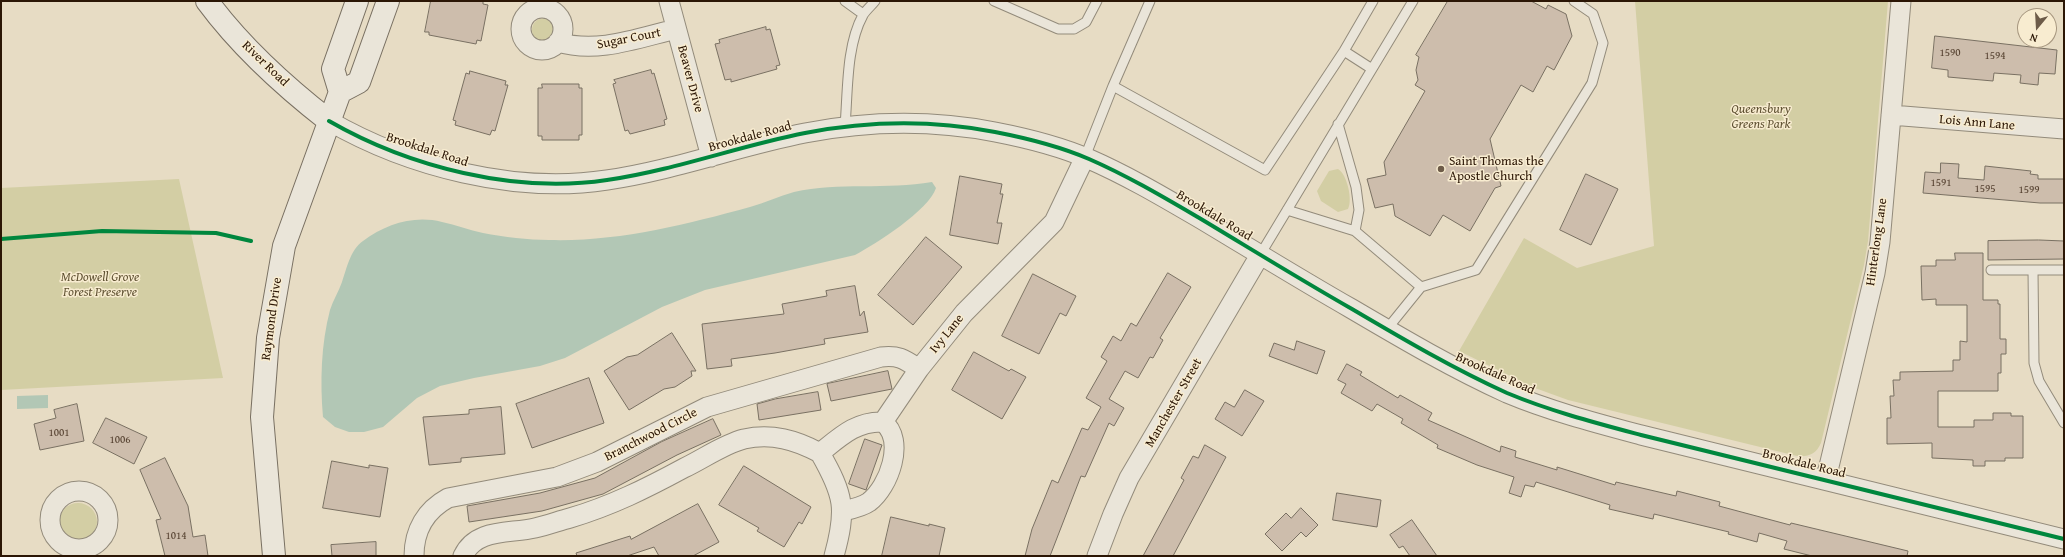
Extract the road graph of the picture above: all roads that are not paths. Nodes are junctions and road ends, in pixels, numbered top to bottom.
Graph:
1 (207, 1) edge
2 (357, 1) edge
3 (388, 1) edge
4 (669, 1) edge
5 (845, 1) edge
6 (875, 1) edge
7 (994, 1) edge
8 (1097, 1) edge
9 (1150, 1) edge
10 (1372, 1) edge
11 (1413, 1) edge
12 (1574, 1) edge
13 (1901, 1) edge
14 (863, 14) junction
15 (676, 29) junction
16 (558, 42) dead end
17 (1344, 51) junction
18 (1372, 69) junction
19 (1113, 86) junction
20 (340, 92) junction
21 (1891, 115) junction
22 (329, 121) junction
23 (1338, 124) junction
24 (844, 126) junction
25 (2064, 129) edge
26 (711, 157) junction
27 (1086, 157) junction
28 (1287, 210) junction
29 (1356, 231) junction
30 (1260, 255) junction
31 (1991, 270) dead end
32 (2033, 270) junction
33 (2064, 270) edge
34 (1420, 287) junction
35 (1388, 329) junction
36 (919, 369) junction
37 (883, 422) junction
38 (2064, 423) edge
39 (820, 453) junction
40 (1826, 479) junction
41 (843, 511) junction
42 (2064, 539) edge
43 (274, 556) edge
44 (414, 556) edge
45 (462, 556) edge
46 (834, 556) edge
47 (1097, 556) edge

1 - 22 street, River Road
2 - 20 street
3 - 20 street
4 - 15 street, Beaver Drive
5 - 14 lane
6 - 14 lane
7 - 8 lane
9 - 19 lane
10 - 17 lane
11 - 18 lane
12 - 34 lane
13 - 21 street, Hinterlong Lane
14 - 24 lane
15 - 16 street, Sugar Court
15 - 26 street, Beaver Drive
17 - 18 lane
17 - 19 lane
18 - 23 lane
19 - 27 lane
20 - 22 street, Raymond Drive
21 - 25 street, Lois Ann Lane
21 - 40 street, Hinterlong Lane
22 - 26 street, Brookdale Road
22 - 43 street, Raymond Drive
23 - 28 lane
23 - 29 lane
24 - 26 street, Brookdale Road
24 - 27 street, Brookdale Road
27 - 30 street, Brookdale Road
27 - 36 street, Ivy Lane
28 - 29 lane
28 - 30 lane
29 - 34 lane
30 - 35 street, Brookdale Road
30 - 47 street, Manchester Street
31 - 32 lane
32 - 33 lane
32 - 38 lane
34 - 35 lane
35 - 40 street, Brookdale Road
36 - 37 street, Ivy Lane
36 - 44 street, Branchwood Circle
37 - 39 street
37 - 41 street
39 - 41 street
39 - 45 street
40 - 42 street, Brookdale Road
41 - 46 street

